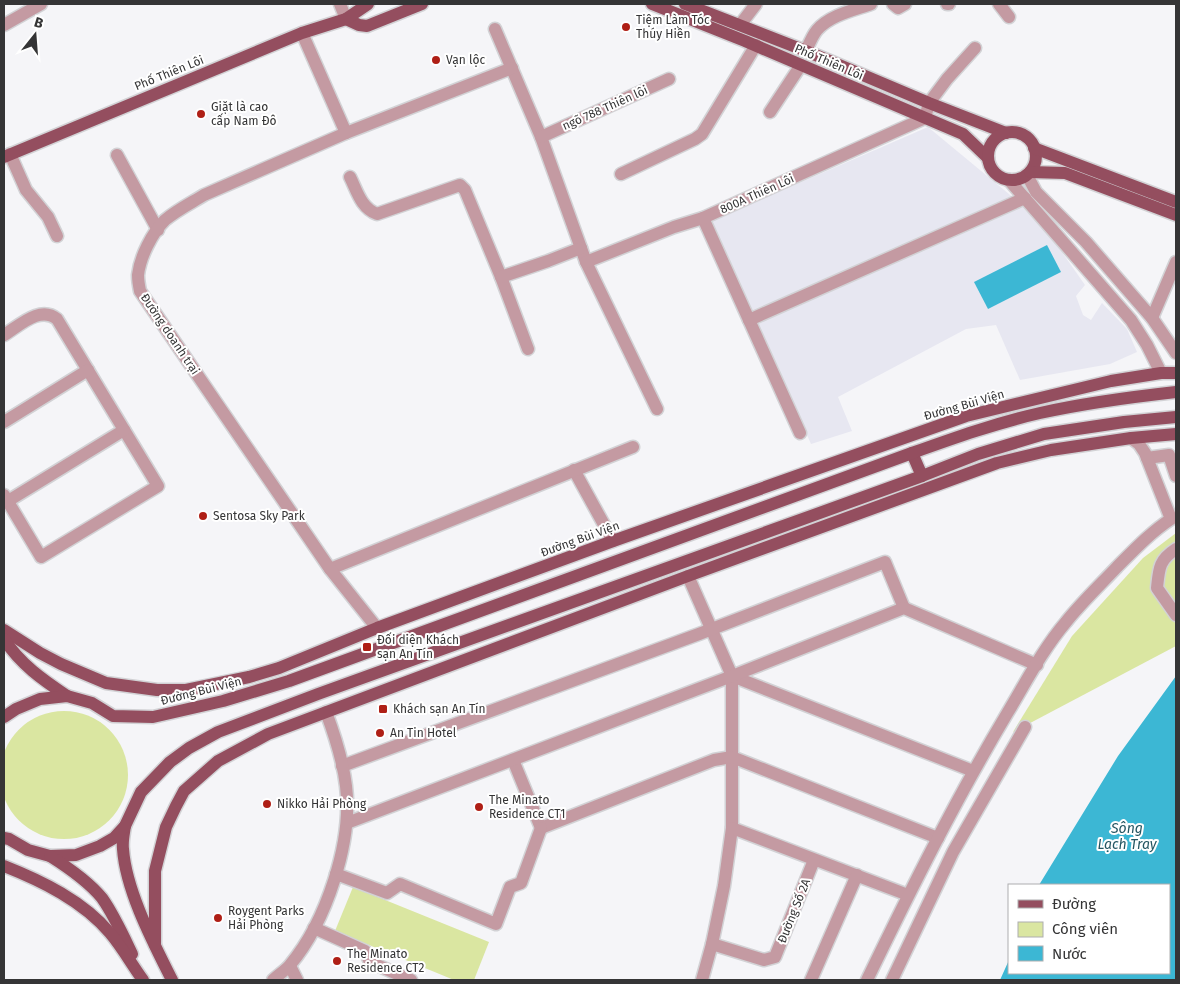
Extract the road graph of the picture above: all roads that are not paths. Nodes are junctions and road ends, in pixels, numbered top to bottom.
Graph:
1 (41, 4) edge
2 (340, 4) edge
3 (368, 4) edge
4 (422, 4) edge
5 (652, 4) edge
6 (685, 4) edge
7 (756, 4) edge
8 (833, 4) edge
9 (871, 4) edge
10 (893, 4) edge
11 (905, 4) edge
12 (999, 4) edge
13 (838, 16) junction
14 (1009, 17) dead end
15 (346, 18) junction
16 (4, 25) edge
17 (740, 26) junction
18 (496, 29) dead end
19 (302, 33) junction
20 (756, 45) junction
21 (975, 48) dead end
22 (806, 51) junction
23 (801, 65) junction
24 (512, 68) junction
25 (669, 79) dead end
26 (929, 103) junction
27 (770, 112) dead end
28 (925, 118) junction
29 (346, 132) junction
30 (1006, 133) junction
31 (541, 138) junction
32 (1034, 148) junction
33 (7, 155) edge
34 (117, 155) dead end
35 (988, 158) junction
36 (1069, 168) junction
37 (1029, 173) junction
38 (621, 174) dead end
39 (350, 176) dead end
40 (1009, 180) junction
41 (1025, 198) junction
42 (1176, 202) edge
43 (1176, 215) edge
44 (704, 218) junction
45 (158, 230) junction
46 (58, 236) dead end
47 (581, 248) junction
48 (586, 262) junction
49 (1176, 262) edge
50 (501, 277) junction
51 (1152, 318) junction
52 (749, 320) junction
53 (4, 335) edge
54 (528, 348) dead end
55 (1176, 354) edge
56 (88, 370) junction
57 (1161, 373) junction
58 (1176, 373) edge
59 (1176, 392) edge
60 (657, 409) dead end
61 (1176, 417) edge
62 (4, 422) edge
63 (1124, 422) junction
64 (124, 430) junction
65 (800, 433) dead end
66 (1176, 434) edge
67 (1131, 438) junction
68 (633, 447) dead end
69 (912, 453) junction
70 (1147, 458) junction
71 (574, 470) junction
72 (922, 476) junction
73 (1176, 476) edge
74 (6, 498) edge
75 (1174, 517) edge
76 (613, 541) junction
77 (1176, 549) edge
78 (682, 563) junction
79 (330, 569) junction
80 (688, 576) junction
81 (904, 608) junction
82 (1176, 614) edge
83 (376, 628) junction
84 (712, 629) junction
85 (4, 630) edge
86 (4, 639) edge
87 (1037, 665) junction
88 (279, 668) junction
89 (732, 676) junction
90 (289, 681) junction
91 (318, 694) junction
92 (67, 696) junction
93 (326, 712) junction
94 (4, 717) edge
95 (1025, 728) dead end
96 (732, 757) junction
97 (514, 760) junction
98 (342, 766) junction
99 (973, 771) junction
100 (347, 823) junction
101 (125, 826) junction
102 (541, 828) junction
103 (732, 828) junction
104 (6, 838) edge
105 (938, 838) junction
106 (50, 856) junction
107 (814, 860) junction
108 (4, 866) edge
109 (336, 874) junction
110 (857, 875) junction
111 (908, 894) junction
112 (314, 928) junction
113 (712, 944) junction
114 (155, 945) junction
115 (290, 966) junction
116 (144, 980) edge
117 (172, 980) edge
118 (273, 980) edge
119 (297, 980) edge
120 (411, 980) edge
121 (702, 980) edge
122 (810, 980) edge
123 (866, 980) edge
124 (892, 980) edge

1 - 16 street
2 - 15 street
3 - 15 main road, Phố Thiên Lôi
4 - 15 main road
5 - 20 main road, Phố Thiên Lôi
6 - 17 main road, Phố Thiên Lôi
7 - 17 street
8 - 13 street
9 - 13 street
10 - 11 street
12 - 14 street
13 - 22 street
15 - 19 main road, Phố Thiên Lôi
17 - 22 main road, Phố Thiên Lôi
18 - 24 street
19 - 29 street
19 - 33 main road, Phố Thiên Lôi
20 - 23 main road, Phố Thiên Lôi
20 - 38 street
21 - 26 street
22 - 26 main road, Phố Thiên Lôi
23 - 27 street
23 - 28 main road, Phố Thiên Lôi
24 - 29 street, Đường doanh trại
24 - 31 street
25 - 31 street, ngõ 788 Thiên lôi
26 - 28 street
26 - 30 main road, Phố Thiên Lôi
28 - 35 main road, Phố Thiên Lôi
28 - 44 street, 800A Thiên Lôi
29 - 45 street, Đường doanh trại
30 - 32 main road
30 - 35 main road
31 - 47 street
32 - 36 main road
32 - 37 main road
33 - 46 street
34 - 45 street
35 - 40 main road
36 - 37 main road
36 - 42 main road
36 - 43 main road
37 - 40 main road
37 - 51 street
39 - 50 street
40 - 41 street
41 - 52 street
41 - 57 street
44 - 48 street, 800A Thiên Lôi
44 - 52 street
45 - 79 street, Đường doanh trại
47 - 48 street
47 - 50 street
48 - 60 street
49 - 51 street
50 - 54 street
51 - 55 street
52 - 65 street
53 - 56 street
56 - 62 street
56 - 64 street
57 - 58 main road, Đường Bùi Viện
57 - 76 main road, Đường Bùi Viện
59 - 69 main road, Đường Bùi Viện
61 - 63 main road
63 - 67 main road
63 - 72 main road
64 - 74 street
64 - 74 street
66 - 67 main road
67 - 70 street
67 - 80 main road
68 - 71 street
69 - 72 main road
69 - 90 main road, Đường Bùi Viện
70 - 73 street
70 - 75 street
71 - 76 street
71 - 79 street
72 - 78 main road
75 - 87 street
76 - 83 main road, Đường Bùi Viện
77 - 82 street
78 - 80 main road
78 - 91 main road
79 - 83 street, Đường doanh trại
80 - 84 street
80 - 93 main road
81 - 84 street
81 - 87 street
81 - 89 street
83 - 88 main road, Đường Bùi Viện
84 - 89 street
84 - 98 street
85 - 88 main road, Đường Bùi Viện
86 - 92 main road
87 - 99 street
88 - 90 main road
89 - 96 street
89 - 97 street
89 - 99 street
90 - 92 main road, Đường Bùi Viện
91 - 93 main road
91 - 101 main road
92 - 94 main road
93 - 98 street
93 - 114 main road
95 - 124 street
96 - 102 street
96 - 103 street
96 - 105 street
97 - 100 street
97 - 102 street
98 - 100 street
99 - 105 street
100 - 109 street
101 - 106 main road
101 - 114 main road
102 - 109 street
103 - 107 street
103 - 113 street
104 - 106 main road
105 - 111 street
106 - 116 main road
107 - 110 street
107 - 113 street, Đường Số 2A
108 - 116 main road
109 - 112 street
110 - 111 street
110 - 122 street
111 - 123 street
112 - 115 street
112 - 120 street
113 - 121 street
114 - 117 main road
115 - 118 street
115 - 119 street

